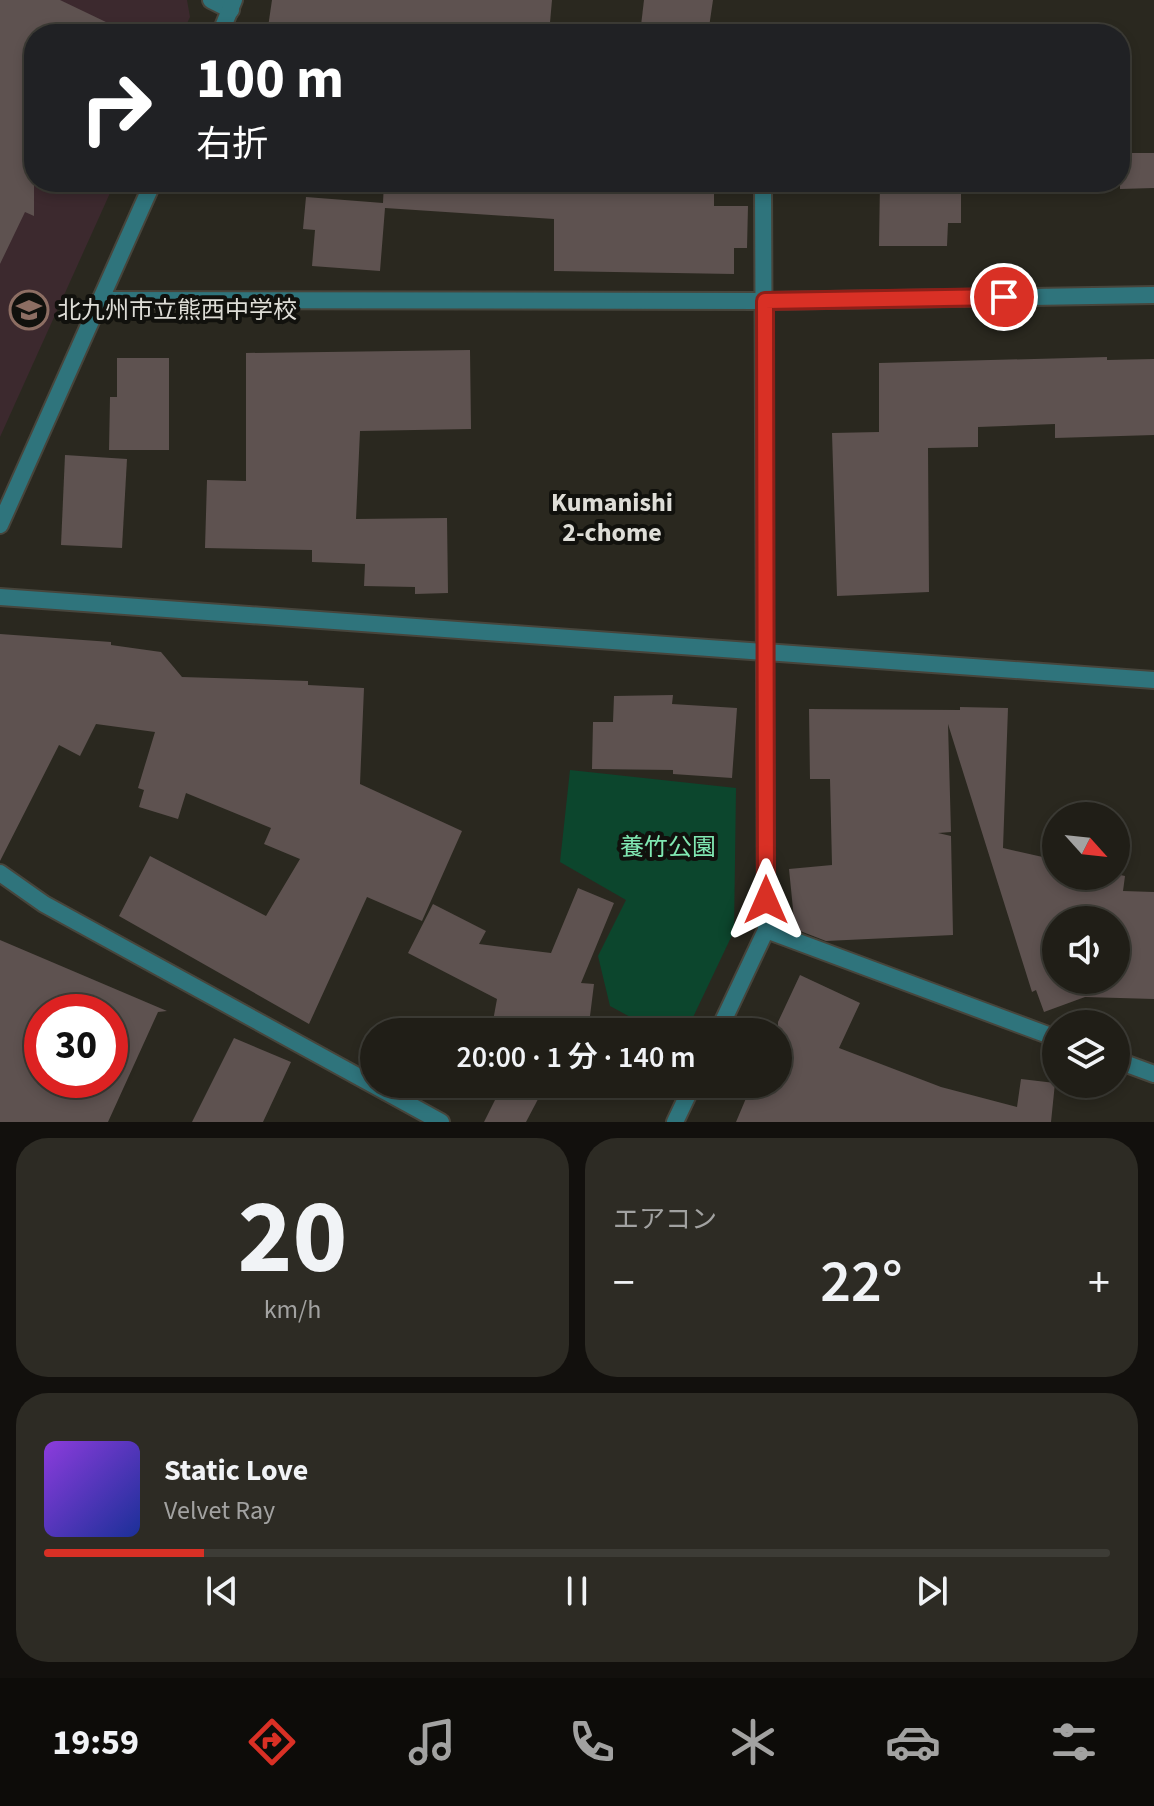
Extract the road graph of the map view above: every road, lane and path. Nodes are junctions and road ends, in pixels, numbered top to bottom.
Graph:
1 (211, 0) edge
2 (232, 5) edge
3 (224, 24) edge
4 (149, 192) edge
5 (763, 192) edge
6 (1154, 295) edge
7 (100, 300) junction
8 (765, 301) junction
9 (0, 525) edge
10 (0, 597) edge
11 (767, 652) junction
12 (1154, 680) edge
13 (0, 873) edge
14 (766, 930) junction
15 (725, 1018) edge
16 (1042, 1033) edge
17 (1130, 1065) edge
18 (1154, 1074) edge
19 (686, 1098) edge
20 (441, 1122) edge
21 (675, 1122) edge

1 - 2 street
2 - 3 street
4 - 7 street
5 - 8 street
6 - 8 street
7 - 8 street
7 - 9 street
8 - 11 street
10 - 11 street
11 - 12 street
11 - 14 street
13 - 20 street
14 - 15 street
14 - 16 street
17 - 18 street
19 - 21 street

